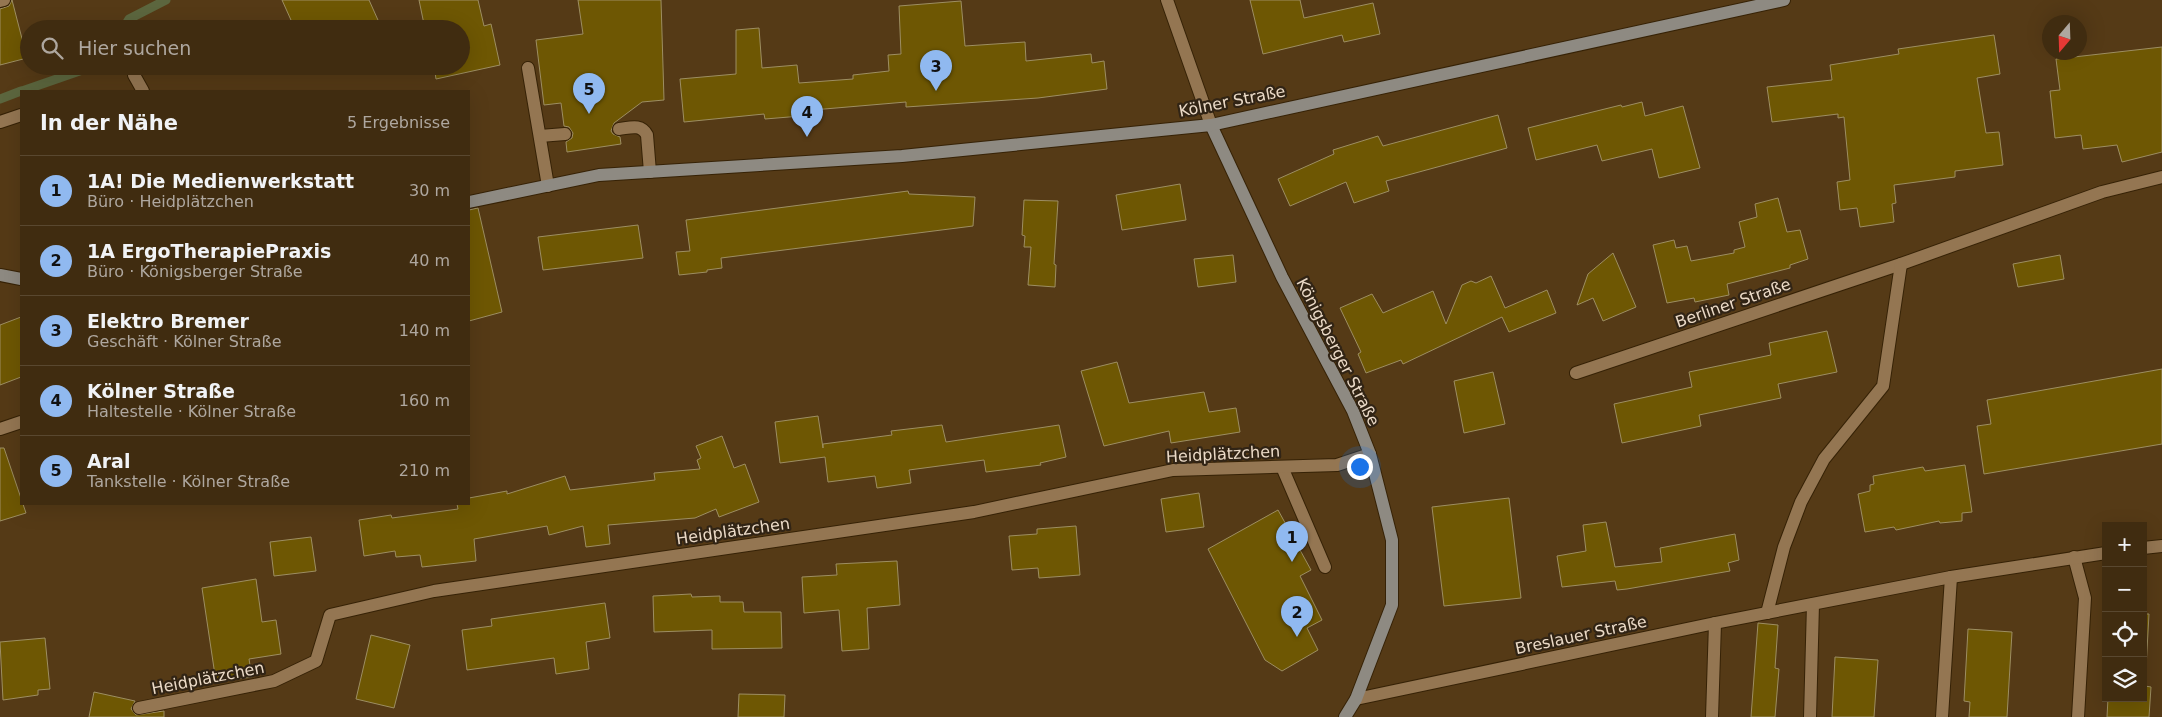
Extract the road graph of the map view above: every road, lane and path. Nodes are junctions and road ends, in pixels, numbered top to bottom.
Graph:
1 (4, 0) edge
2 (1167, 0) edge
3 (1784, 0) edge
4 (0, 1) edge
5 (528, 68) dead end
6 (135, 75) edge
7 (142, 90) edge
8 (20, 115) edge
9 (0, 122) edge
10 (1211, 125) junction
11 (618, 129) dead end
12 (565, 134) dead end
13 (540, 136) junction
14 (650, 172) junction
15 (2162, 177) edge
16 (548, 186) junction
17 (470, 202) edge
18 (1901, 264) junction
19 (0, 275) edge
20 (20, 279) edge
21 (1576, 373) dead end
22 (20, 422) edge
23 (0, 429) edge
24 (1370, 454) junction
25 (1282, 467) junction
26 (2162, 546) edge
27 (2147, 548) edge
28 (2102, 554) edge
29 (2074, 557) junction
30 (1325, 567) dead end
31 (1951, 576) junction
32 (1814, 604) junction
33 (1767, 613) junction
34 (1715, 623) junction
35 (1356, 699) junction
36 (139, 708) dead end
37 (1345, 717) edge
38 (1712, 717) edge
39 (1810, 717) edge
40 (1942, 717) edge
41 (2078, 717) edge

1 - 4 street
2 - 10 street
3 - 10 main road, Kölner Straße
5 - 13 street
6 - 7 street
8 - 9 street
10 - 14 main road, Kölner Straße
10 - 24 main road, Königsberger Straße
11 - 14 street
12 - 13 street
13 - 16 street
14 - 16 main road, Kölner Straße
15 - 18 street, Berliner Straße
16 - 17 main road, Kölner Straße
18 - 21 street, Berliner Straße
18 - 33 street
19 - 20 main road
22 - 23 street
24 - 25 street, Heidplätzchen
24 - 35 main road, Königsberger Straße
25 - 30 street
25 - 36 street, Heidplätzchen
26 - 27 street
28 - 29 street, Breslauer Straße
29 - 31 street, Breslauer Straße
29 - 41 street
31 - 32 street, Breslauer Straße
31 - 40 street
32 - 33 street, Breslauer Straße
32 - 39 street
33 - 34 street, Breslauer Straße
34 - 35 street, Breslauer Straße
34 - 38 street
35 - 37 main road, Königsberger Straße

